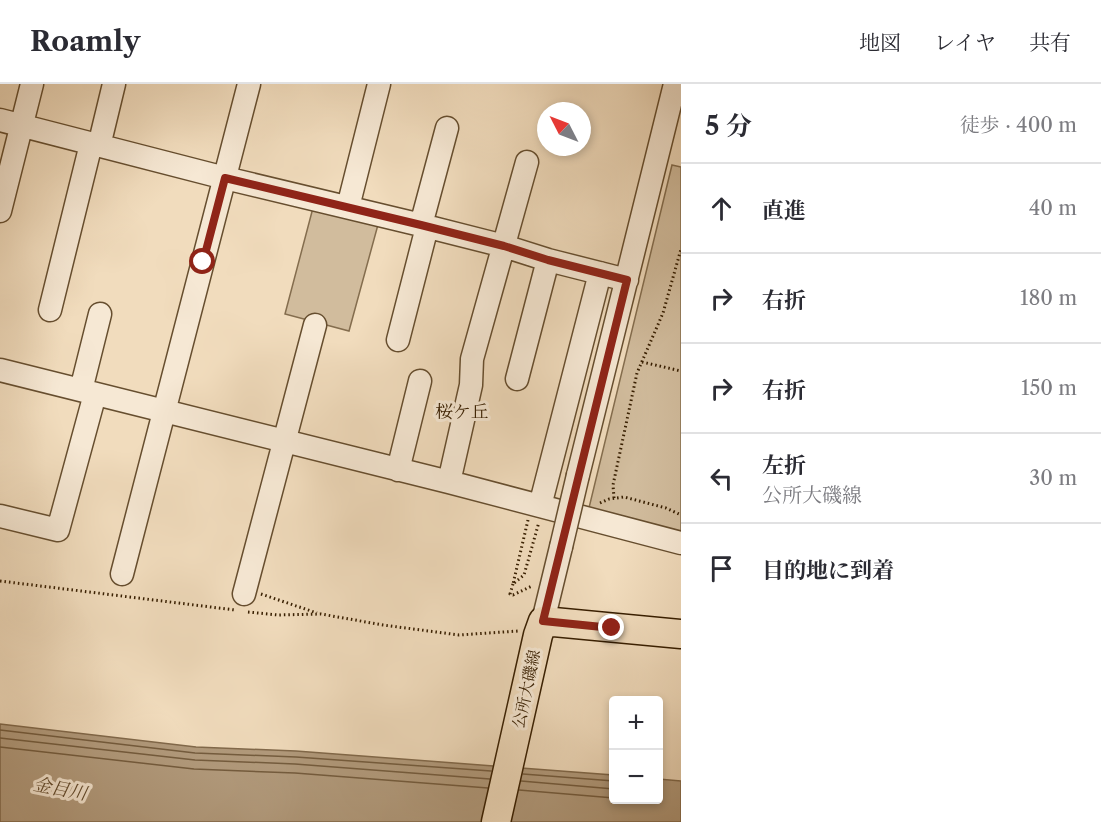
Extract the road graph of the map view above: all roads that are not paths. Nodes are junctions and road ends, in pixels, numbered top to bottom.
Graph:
1 (32, 84) edge
2 (114, 84) edge
3 (249, 84) edge
4 (379, 84) edge
5 (675, 84) edge
6 (11, 123) edge
7 (447, 128) dead end
8 (95, 145) junction
9 (527, 162) dead end
10 (225, 178) junction
11 (348, 207) junction
12 (0, 211) edge
13 (424, 226) junction
14 (504, 246) junction
15 (548, 260) junction
16 (600, 273) junction
17 (627, 280) junction
18 (50, 310) dead end
19 (100, 315) dead end
20 (315, 325) dead end
21 (398, 340) dead end
22 (0, 370) edge
23 (517, 379) dead end
24 (420, 381) dead end
25 (88, 392) junction
26 (164, 411) junction
27 (284, 441) junction
28 (398, 470) junction
29 (449, 482) junction
30 (539, 514) junction
31 (0, 516) edge
32 (681, 543) edge
33 (122, 573) dead end
34 (244, 591) road end
35 (535, 632) junction
36 (681, 634) edge
37 (496, 822) edge

1 - 6 street
2 - 8 street
3 - 10 street
4 - 11 street
5 - 17 street
6 - 8 street
6 - 12 street
7 - 13 street
8 - 10 street
8 - 18 street
9 - 14 street
10 - 11 street
10 - 26 street
11 - 13 street
13 - 14 street
13 - 21 street
14 - 15 street
14 - 29 street
15 - 16 street
15 - 23 street
16 - 17 street
16 - 30 street
17 - 35 street, bridge
19 - 25 street
20 - 27 street
22 - 25 street
24 - 28 street
25 - 26 street
25 - 31 street
26 - 27 street
26 - 33 street
27 - 28 street
27 - 34 street
28 - 29 street
29 - 30 street
30 - 32 street
35 - 36 main road
35 - 37 main road, 公所大磯線

